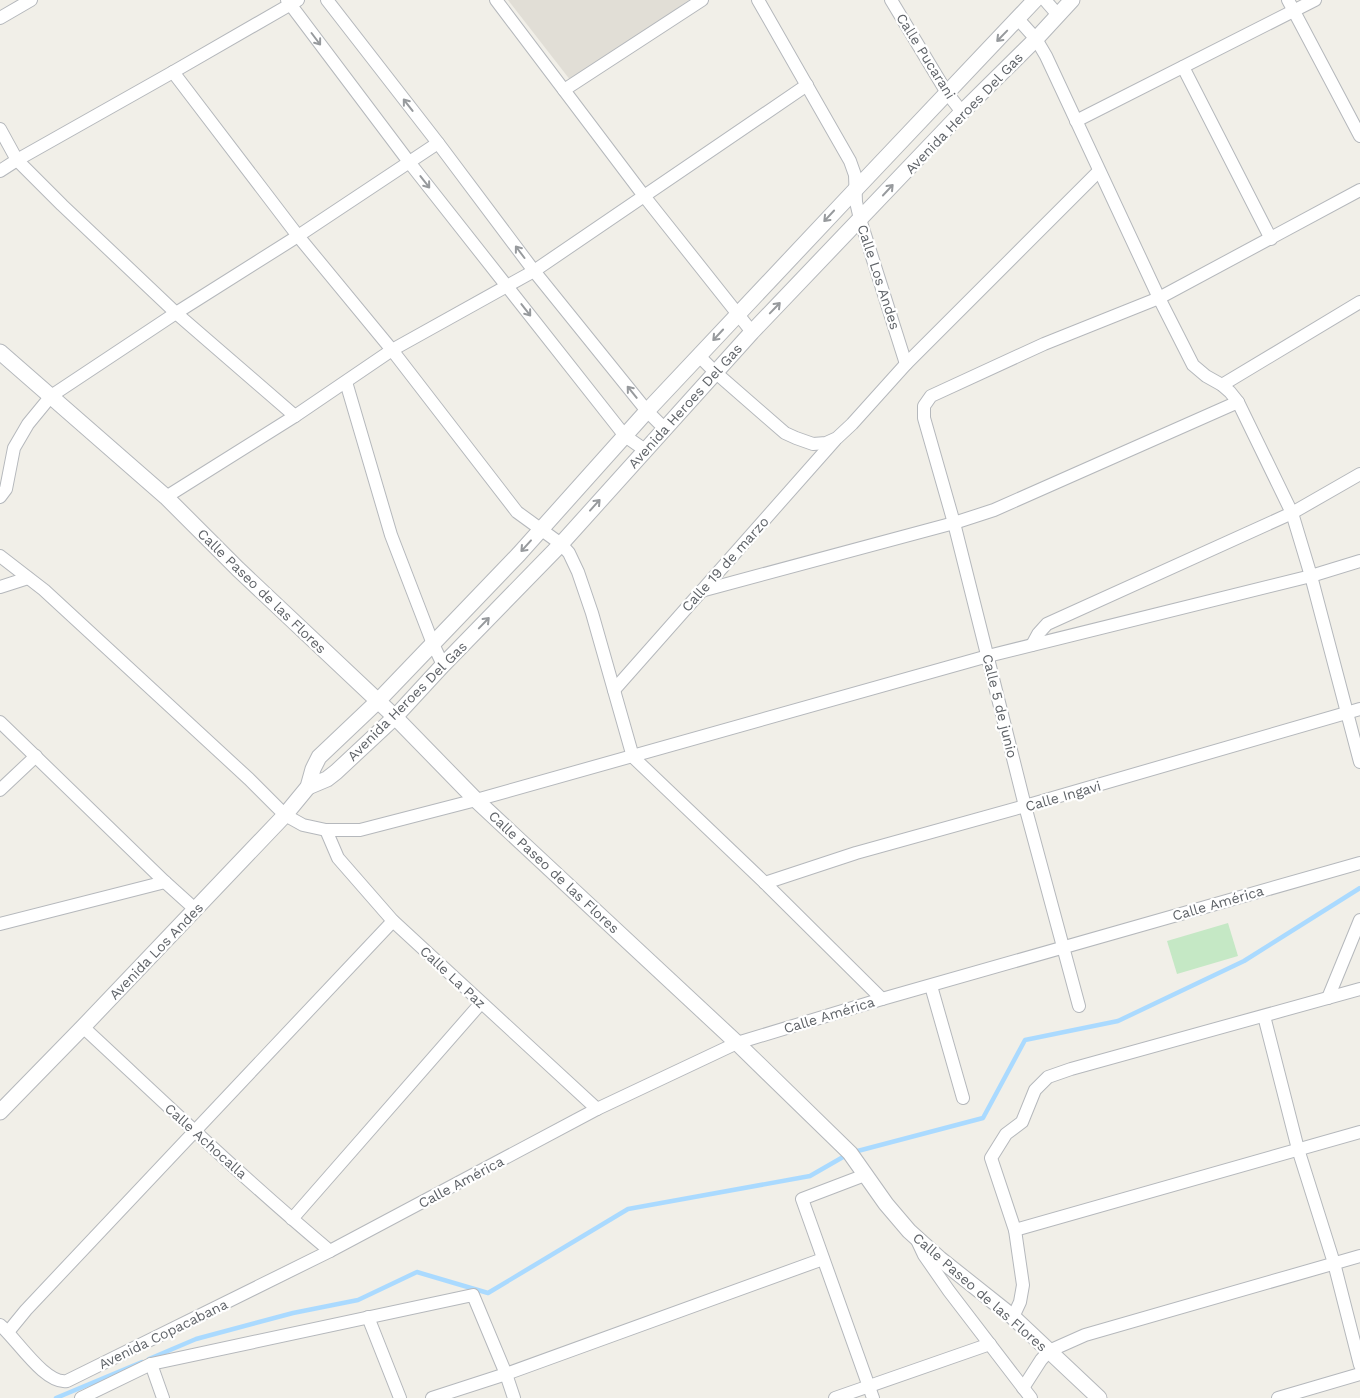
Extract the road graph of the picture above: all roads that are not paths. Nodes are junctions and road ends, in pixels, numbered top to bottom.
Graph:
1 (31, 0) edge
2 (327, 0) edge
3 (496, 0) edge
4 (702, 0) edge
5 (758, 0) edge
6 (891, 0) edge
7 (1035, 0) edge
8 (1045, 0) edge
9 (1072, 0) edge
10 (1315, 0) edge
11 (292, 2) edge
12 (1291, 5) edge
13 (1058, 15) junction
14 (0, 18) edge
15 (1018, 20) junction
16 (1036, 39) junction
17 (1183, 67) junction
18 (173, 72) junction
19 (807, 85) junction
20 (564, 90) junction
21 (947, 93) junction
22 (962, 112) junction
23 (1076, 121) junction
24 (0, 129) edge
25 (1360, 136) edge
26 (438, 143) junction
27 (17, 160) junction
28 (409, 162) junction
29 (0, 171) edge
30 (1099, 171) junction
31 (856, 188) junction
32 (1360, 190) edge
33 (644, 196) junction
34 (860, 219) junction
35 (298, 236) junction
36 (1271, 239) junction
37 (534, 271) junction
38 (507, 286) junction
39 (1159, 298) junction
40 (1360, 302) edge
41 (176, 313) junction
42 (737, 315) junction
43 (752, 332) junction
44 (392, 350) junction
45 (0, 352) edge
46 (699, 356) junction
47 (906, 364) junction
48 (715, 372) junction
49 (346, 382) junction
50 (1222, 384) junction
51 (51, 396) junction
52 (1238, 402) junction
53 (647, 411) junction
54 (295, 416) junction
55 (664, 428) junction
56 (625, 436) junction
57 (837, 438) junction
58 (645, 450) junction
59 (1360, 474) edge
60 (0, 496) edge
61 (166, 497) junction
62 (1292, 513) junction
63 (954, 523) junction
64 (541, 530) junction
65 (561, 544) junction
66 (0, 556) edge
67 (1360, 561) edge
68 (1311, 576) junction
69 (28, 578) junction
70 (0, 587) edge
71 (701, 591) junction
72 (433, 644) junction
73 (1032, 645) junction
74 (988, 656) junction
75 (443, 665) junction
76 (614, 690) junction
77 (378, 702) junction
78 (1360, 709) edge
79 (1346, 713) junction
80 (395, 717) junction
81 (0, 722) edge
82 (36, 756) junction
83 (633, 757) junction
84 (1360, 762) edge
85 (308, 787) junction
86 (0, 790) edge
87 (476, 800) junction
88 (1025, 806) junction
89 (285, 815) junction
90 (326, 830) junction
91 (1360, 863) edge
92 (165, 882) junction
93 (766, 883) junction
94 (196, 910) junction
95 (1360, 920) edge
96 (393, 921) junction
97 (0, 924) edge
98 (1064, 948) junction
99 (931, 986) junction
100 (1360, 989) edge
101 (1328, 998) junction
102 (882, 999) junction
103 (481, 1003) junction
104 (1079, 1006) dead end
105 (1264, 1016) junction
106 (83, 1028) junction
107 (738, 1043) junction
108 (963, 1098) dead end
109 (597, 1109) junction
110 (0, 1112) edge
111 (196, 1132) junction
112 (1360, 1132) edge
113 (1298, 1149) junction
114 (865, 1175) junction
115 (292, 1219) junction
116 (1015, 1230) junction
117 (915, 1236) junction
118 (330, 1251) junction
119 (1360, 1256) edge
120 (823, 1259) junction
121 (1334, 1264) junction
122 (368, 1317) junction
123 (1013, 1317) junction
124 (4, 1328) edge
125 (990, 1344) junction
126 (1049, 1351) junction
127 (151, 1364) junction
128 (1360, 1365) edge
129 (506, 1374) junction
130 (1360, 1374) edge
131 (871, 1392) edge
132 (1027, 1393) edge
133 (81, 1398) edge
134 (163, 1398) edge
135 (400, 1398) edge
136 (432, 1398) edge
137 (514, 1398) edge
138 (834, 1398) edge
139 (1099, 1398) edge
140 (1278, 1398) edge

1 - 14 street
26 -> 2 street
3 - 20 street
4 - 20 street
5 - 19 street, Calle Los Andes
6 - 21 street, Calle Pucarani
7 - 15 street, Avenida Heroes Del Gas
8 - 13 street
9 - 13 street, Avenida Heroes Del Gas
10 - 12 street
11 - 18 street
11 -> 28 street
12 - 17 street
12 - 25 street
13 - 16 street, Avenida Heroes Del Gas
15 - 16 street
15 -> 21 street, Avenida Heroes Del Gas
16 - 22 street, Avenida Heroes Del Gas
16 - 23 street
17 - 23 street
17 - 36 street
18 - 27 street
18 - 35 street
19 - 31 street, Calle Los Andes
19 - 33 street
20 - 33 street
21 - 22 street, Calle Pucarani
21 - 31 street, Avenida Heroes Del Gas
34 -> 22 street, Avenida Heroes Del Gas
23 - 30 street
24 - 27 street
26 - 28 street
37 -> 26 street
27 - 29 street
27 - 41 street
28 - 35 street
28 -> 38 street
30 - 39 street
30 - 47 street, Calle 19 de marzo
31 - 34 street, Calle Los Andes
31 -> 42 street, Avenida Heroes Del Gas
32 - 36 street
33 - 37 street
33 - 42 street
43 -> 34 street, Avenida Heroes Del Gas
34 - 47 street, Calle Los Andes
35 - 41 street
35 - 44 street
36 - 39 street
37 - 38 street
53 -> 37 street
38 - 44 street
38 -> 56 street
39 - 50 street
39 - 63 street, Calle 5 de junio
40 - 50 street
41 - 51 street
41 - 54 street
42 - 43 street
42 -> 46 street, Avenida Heroes Del Gas
43 - 48 street, Avenida Heroes Del Gas
44 - 49 street
44 - 64 street
45 - 51 street, Calle Paseo de las Flores
46 - 48 street
46 - 53 street, Avenida Heroes Del Gas
47 - 57 street, Calle 19 de marzo
48 - 55 street, Avenida Heroes Del Gas
48 - 57 street
49 - 54 street
49 - 72 street
50 - 52 street
51 - 60 street
51 - 61 street, Calle Paseo de las Flores
52 - 62 street
52 - 63 street
53 - 55 street
53 - 56 street, Avenida Heroes Del Gas
54 - 61 street
55 - 58 street, Avenida Heroes Del Gas
56 - 58 street
56 - 64 street, Avenida Heroes Del Gas
57 - 71 street, Calle 19 de marzo
65 -> 58 street, Avenida Heroes Del Gas
59 - 62 street
61 - 77 street, Calle Paseo de las Flores
62 - 68 street
62 - 73 street
63 - 71 street
63 - 74 street, Calle 5 de junio
64 - 65 street
64 -> 72 street, Avenida Heroes Del Gas
75 -> 65 street, Avenida Heroes Del Gas
65 - 76 street
66 - 69 street
67 - 68 street
68 - 73 street
68 - 79 street
69 - 70 street
69 - 89 street
71 - 76 street, Calle 19 de marzo
72 - 75 street
72 - 77 street, Avenida Heroes Del Gas
73 - 74 street
74 - 83 street
74 - 88 street, Calle 5 de junio
75 - 80 street, Avenida Heroes Del Gas
76 - 83 street
77 - 80 street, Calle Paseo de las Flores
77 - 85 street, Avenida Heroes Del Gas
78 - 79 street, Calle Ingavi
79 - 84 street
79 - 88 street, Calle Ingavi
80 - 85 street, Avenida Heroes Del Gas
80 - 87 street, Calle Paseo de las Flores
81 - 82 street
82 - 86 street
82 - 92 street
83 - 87 street
83 - 93 street
85 - 89 street, Avenida Los Andes
87 - 90 street
87 - 107 street, Calle Paseo de las Flores
88 - 93 street, Calle Ingavi
88 - 98 street, Calle 5 de junio
89 - 90 street
89 - 94 street, Avenida Los Andes
90 - 96 street, Calle La Paz
91 - 98 street, Calle América
92 - 94 street
92 - 97 street
93 - 102 street
94 - 106 street, Avenida Los Andes
95 - 101 street
96 - 103 street, Calle La Paz
96 - 111 street
98 - 99 street, Calle América
98 - 104 street, Calle 5 de junio
99 - 102 street, Calle América
99 - 108 street
100 - 101 street
101 - 105 street
102 - 107 street, Calle América
103 - 109 street, Calle La Paz
103 - 115 street
105 - 113 street
105 - 116 street
106 - 110 street, Avenida Los Andes
106 - 111 street, Calle Achocalla
107 - 109 street, Calle América
107 - 114 street, Calle Paseo de las Flores
109 - 118 street, Calle América
111 - 115 street, Calle Achocalla
111 - 124 street
112 - 113 street
113 - 116 street
113 - 121 street
114 - 117 street, Calle Paseo de las Flores
114 - 120 street
115 - 118 street, Calle Achocalla
116 - 123 street
117 - 123 street, Calle Paseo de las Flores
117 - 125 street
118 - 124 street, Avenida Copacabana
119 - 121 street
120 - 129 street
120 - 131 street
121 - 126 street
121 - 128 street
122 - 127 street
122 - 129 street
122 - 135 street
123 - 126 street, Calle Paseo de las Flores
125 - 131 street
125 - 132 street
126 - 132 street
126 - 139 street, Calle Paseo de las Flores
127 - 133 street
127 - 134 street
129 - 136 street
129 - 137 street
130 - 140 street
131 - 138 street

